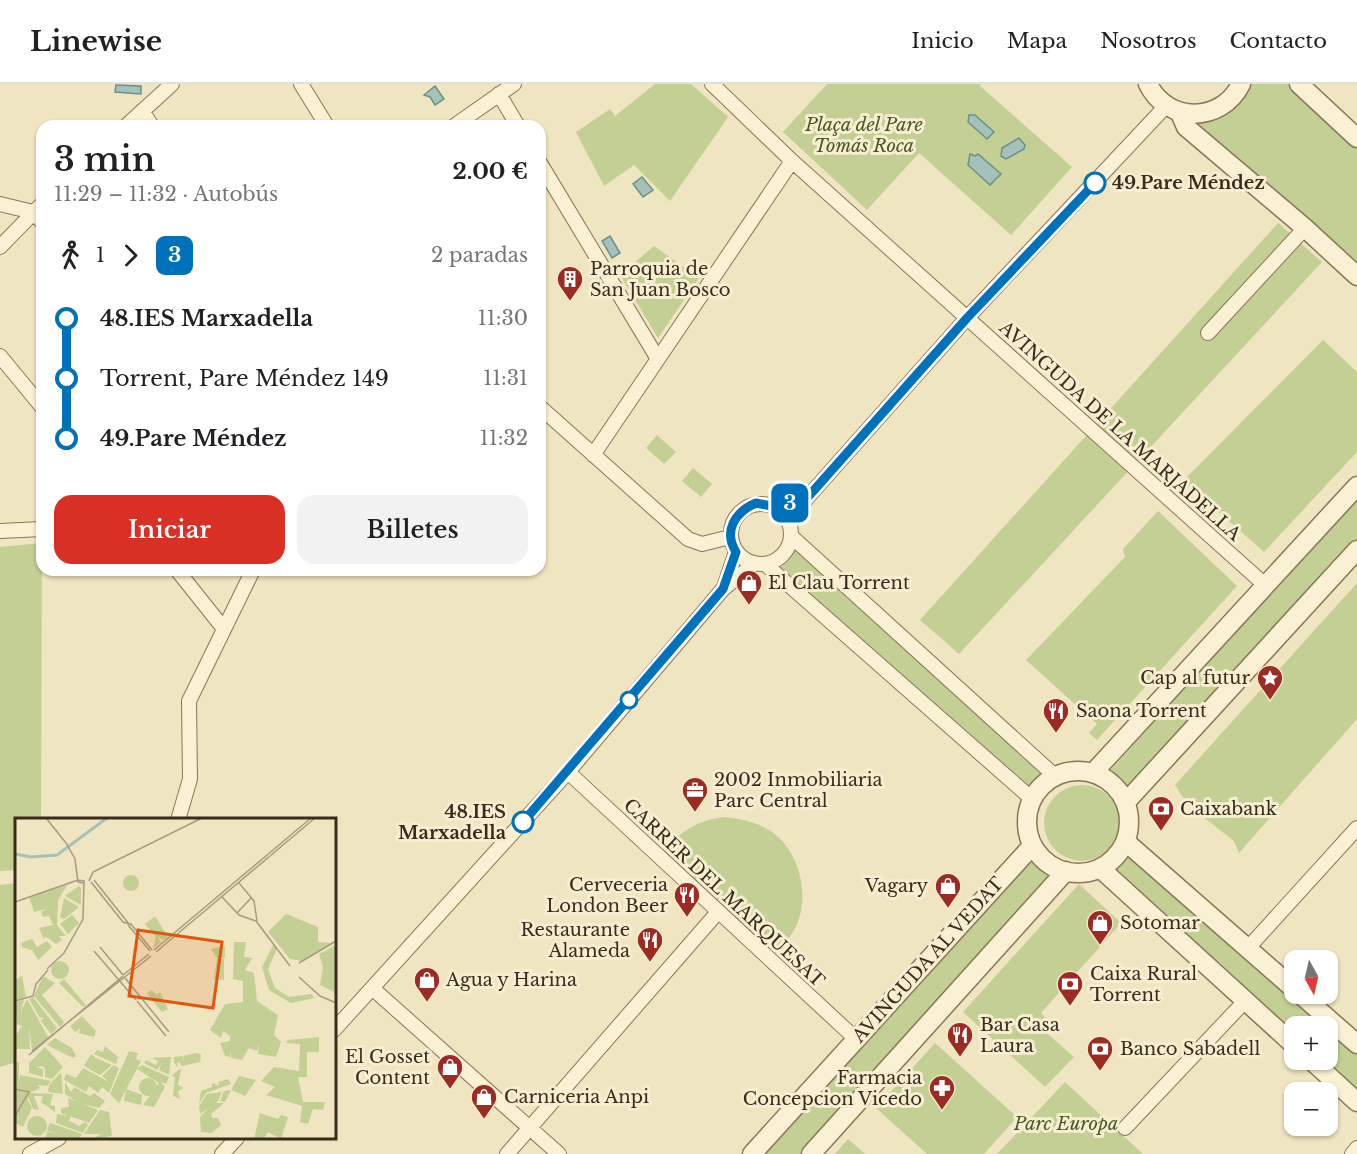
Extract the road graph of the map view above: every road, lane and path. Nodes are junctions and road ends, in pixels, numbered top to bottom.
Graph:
1 (172, 84) edge
2 (301, 84) edge
3 (514, 84) edge
4 (712, 84) edge
5 (1148, 84) edge
6 (1241, 84) edge
7 (1299, 84) edge
8 (499, 94) junction
9 (1173, 110) junction
10 (142, 111) junction
11 (132, 120) edge
12 (148, 120) edge
13 (323, 120) edge
14 (462, 120) edge
15 (514, 120) edge
16 (1357, 138) edge
17 (792, 161) junction
18 (546, 173) edge
19 (0, 204) edge
20 (36, 212) edge
21 (36, 216) edge
22 (1305, 228) junction
23 (0, 247) edge
24 (1357, 276) edge
25 (967, 318) junction
26 (1208, 333) dead end
27 (0, 356) edge
28 (658, 359) junction
29 (36, 400) edge
30 (546, 412) edge
31 (593, 455) junction
32 (1357, 486) edge
33 (807, 498) junction
34 (776, 507) junction
35 (790, 522) junction
36 (36, 529) edge
37 (0, 531) edge
38 (730, 537) junction
39 (792, 537) junction
40 (1357, 550) edge
41 (736, 552) junction
42 (760, 564) junction
43 (182, 576) edge
44 (250, 576) edge
45 (1265, 585) junction
46 (723, 589) junction
47 (224, 629) junction
48 (568, 772) junction
49 (1093, 773) junction
50 (1055, 776) junction
51 (1032, 799) junction
52 (1126, 802) junction
53 (178, 818) edge
54 (1357, 828) edge
55 (1126, 842) junction
56 (1032, 846) junction
57 (1101, 869) junction
58 (1066, 872) junction
59 (718, 912) junction
60 (1248, 948) junction
61 (1284, 980) edge
62 (372, 988) junction
63 (1246, 1000) junction
64 (1312, 1004) edge
65 (336, 1028) edge
66 (1284, 1036) edge
67 (856, 1039) junction
68 (1357, 1044) edge
69 (1322, 1070) edge
70 (1357, 1102) edge
71 (531, 1128) junction
72 (1125, 1128) dead end
73 (56, 1139) edge
74 (235, 1139) edge
75 (1357, 1148) edge
76 (30, 1154) edge
77 (222, 1154) edge
78 (507, 1154) edge
79 (559, 1154) edge
80 (752, 1154) edge
81 (811, 1154) edge
82 (1352, 1154) edge

1 - 10 street
2 - 13 street
3 - 8 street
4 - 17 street, AVINGUDA DE LA MARJADELLA
5 - 9 street
6 - 9 street
7 - 16 street
8 - 14 street
8 - 15 street
9 - 22 street
9 - 25 street
10 - 11 street
10 - 12 street
17 - 25 street, AVINGUDA DE LA MARJADELLA
17 - 28 street
18 - 28 street
19 - 20 street
21 - 23 street
22 - 24 street
22 - 26 street
25 - 33 street
25 - 45 street, AVINGUDA DE LA MARJADELLA
27 - 29 street
28 - 31 street
30 - 31 street
31 - 38 street
32 - 45 street
33 - 34 street
33 - 35 street
34 - 35 street
34 - 38 street
35 - 39 street
36 - 37 street
38 - 41 street
39 - 42 street
39 - 50 street
40 - 52 street
41 - 42 street
41 - 46 street
42 - 46 street
42 - 51 street
43 - 47 street
44 - 47 street
45 - 49 street
46 - 48 street
47 - 53 street
48 - 59 street, CARRER DEL MARQUESAT
48 - 62 street
49 - 50 street
49 - 52 street
50 - 51 street
51 - 56 street
52 - 55 street
54 - 60 street
55 - 57 street
55 - 60 street
56 - 58 street
56 - 67 street, AVINGUDA AL VEDAT
57 - 58 street
57 - 63 street
58 - 81 street
59 - 67 street, CARRER DEL MARQUESAT
59 - 71 street
60 - 61 street
62 - 65 street
62 - 71 street
63 - 66 street
63 - 72 street
64 - 68 street
67 - 80 street, AVINGUDA AL VEDAT
69 - 70 street
71 - 78 street
71 - 79 street
73 - 76 street
74 - 77 street
75 - 82 street

